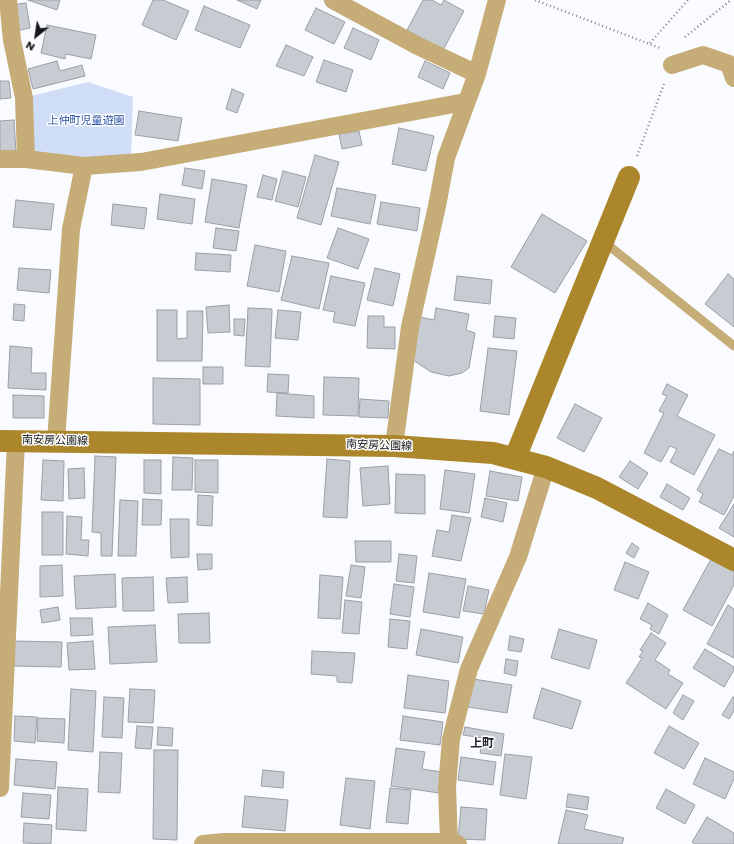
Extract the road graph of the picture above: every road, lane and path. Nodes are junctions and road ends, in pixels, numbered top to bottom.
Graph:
1 (8, 0) edge
2 (333, 0) edge
3 (497, 0) edge
4 (535, 0) edge
5 (688, 0) edge
6 (732, 0) edge
7 (685, 38) dead end
8 (650, 43) junction
9 (672, 65) junction
10 (732, 70) edge
11 (477, 74) junction
12 (466, 102) junction
13 (0, 159) edge
14 (26, 159) junction
15 (84, 166) junction
16 (629, 177) joint
17 (603, 241) junction
18 (734, 346) edge
19 (8, 441) edge
20 (56, 442) junction
21 (394, 446) junction
22 (515, 458) junction
23 (546, 467) junction
24 (734, 560) edge
25 (0, 788) edge
26 (224, 843) edge
27 (453, 843) edge
28 (203, 844) edge

1 - 14 street
2 - 11 street
3 - 11 street
4 - 8 path
5 - 8 path
6 - 7 path
8 - 9 path
9 - 10 street
9 - 16 path
11 - 12 street
12 - 15 street
12 - 21 street
13 - 14 street
14 - 15 street
15 - 20 street
16 - 17 main road
17 - 18 lane
17 - 22 main road
19 - 20 main road, 南安房公園線
19 - 25 street
20 - 21 main road, 南安房公園線
21 - 22 main road, 南安房公園線
22 - 23 main road, 南安房公園線
23 - 24 main road, 南安房公園線
23 - 27 street
26 - 27 street
26 - 28 street

